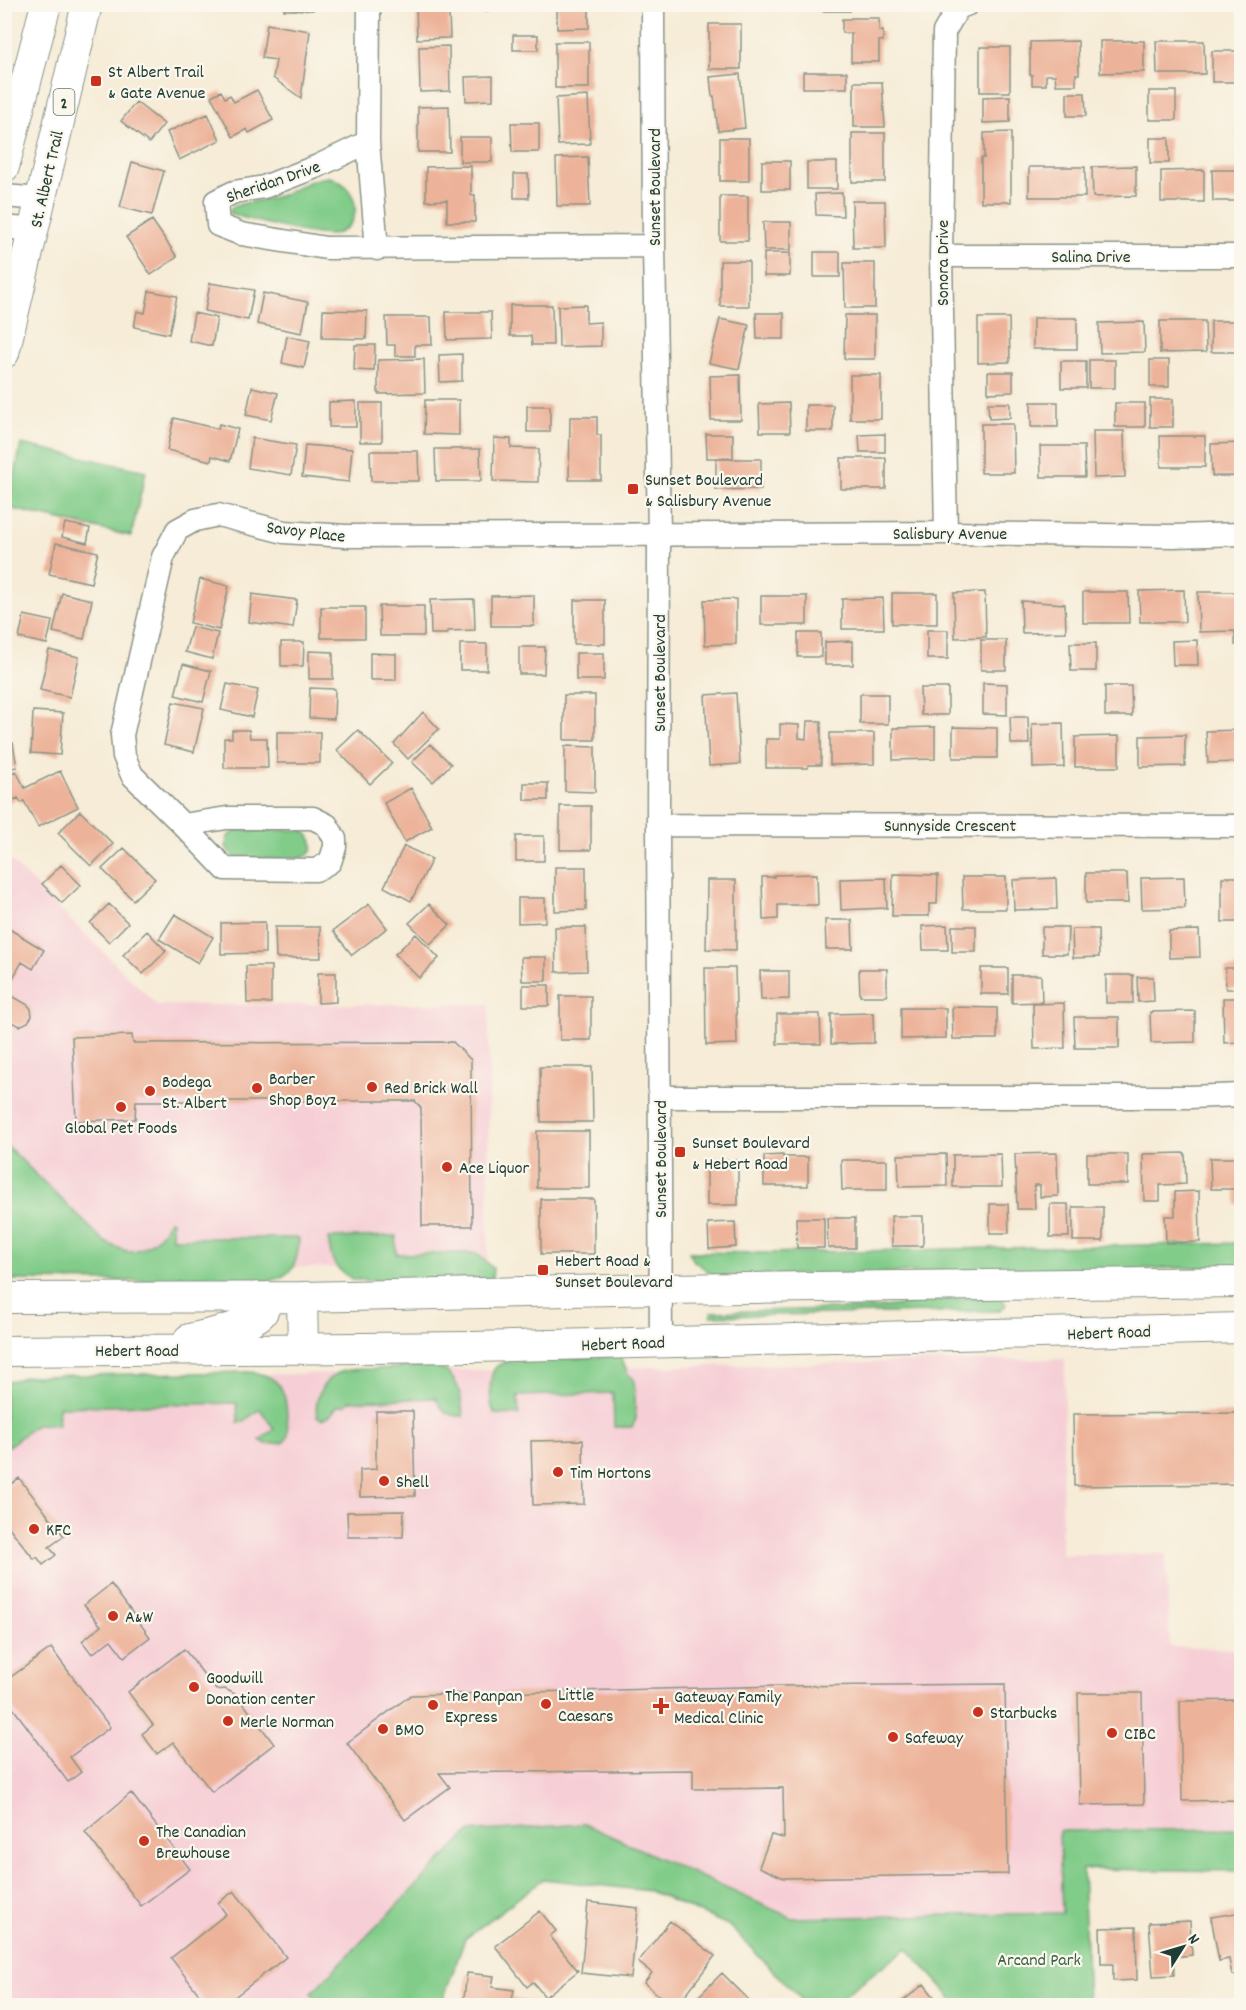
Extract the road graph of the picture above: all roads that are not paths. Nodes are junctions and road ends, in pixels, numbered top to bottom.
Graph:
1 (87, 4) edge
2 (369, 4) edge
3 (653, 4) edge
4 (968, 4) edge
5 (43, 15) edge
6 (4, 86) edge
7 (368, 142) junction
8 (4, 167) edge
9 (4, 196) edge
10 (41, 199) junction
11 (4, 226) edge
12 (34, 230) junction
13 (654, 246) junction
14 (378, 249) junction
15 (941, 256) junction
16 (1242, 256) edge
17 (4, 353) edge
18 (946, 533) junction
19 (659, 534) junction
20 (1242, 534) edge
21 (183, 825) junction
22 (658, 825) junction
23 (1242, 826) edge
24 (1242, 1095) edge
25 (660, 1097) junction
26 (1242, 1282) edge
27 (660, 1289) junction
28 (268, 1297) junction
29 (302, 1297) junction
30 (4, 1298) edge
31 (1242, 1328) edge
32 (661, 1342) junction
33 (303, 1349) junction
34 (146, 1350) junction
35 (4, 1351) edge
36 (77, 1351) junction
37 (4, 1371) edge

1 - 10 main road, St. Albert Trail / 2
2 - 7 street
3 - 13 street, Sunset Boulevard
4 - 15 street, Sonora Drive
5 - 6 main road
5 - 8 main road
7 - 14 street
7 - 14 street, Sheridan Drive
9 - 10 street
10 - 12 main road, St. Albert Trail / 2
11 - 12 street
12 - 17 main road, St. Albert Trail / 2
13 - 14 street, Sheridan Drive
13 - 19 street, Sunset Boulevard
15 - 16 street, Salina Drive
15 - 18 street, Sonora Drive
18 - 19 street, Salisbury Avenue
18 - 20 street, Salisbury Avenue
19 - 21 street, Savoy Place
19 - 22 street, Sunset Boulevard
21 - 21 street, Savoy Place
22 - 23 street, Sunnyside Crescent
22 - 25 street, Sunset Boulevard
24 - 25 street
25 - 27 street, Sunset Boulevard
26 - 27 main road
27 - 29 main road
27 - 32 street, Sunset Boulevard
28 - 29 main road
28 - 30 main road
28 - 34 main road
29 - 33 main road
31 - 32 main road, Hebert Road
32 - 33 main road, Hebert Road
33 - 34 main road, Hebert Road
34 - 36 main road, Hebert Road
35 - 36 main road, Hebert Road
36 - 37 main road

